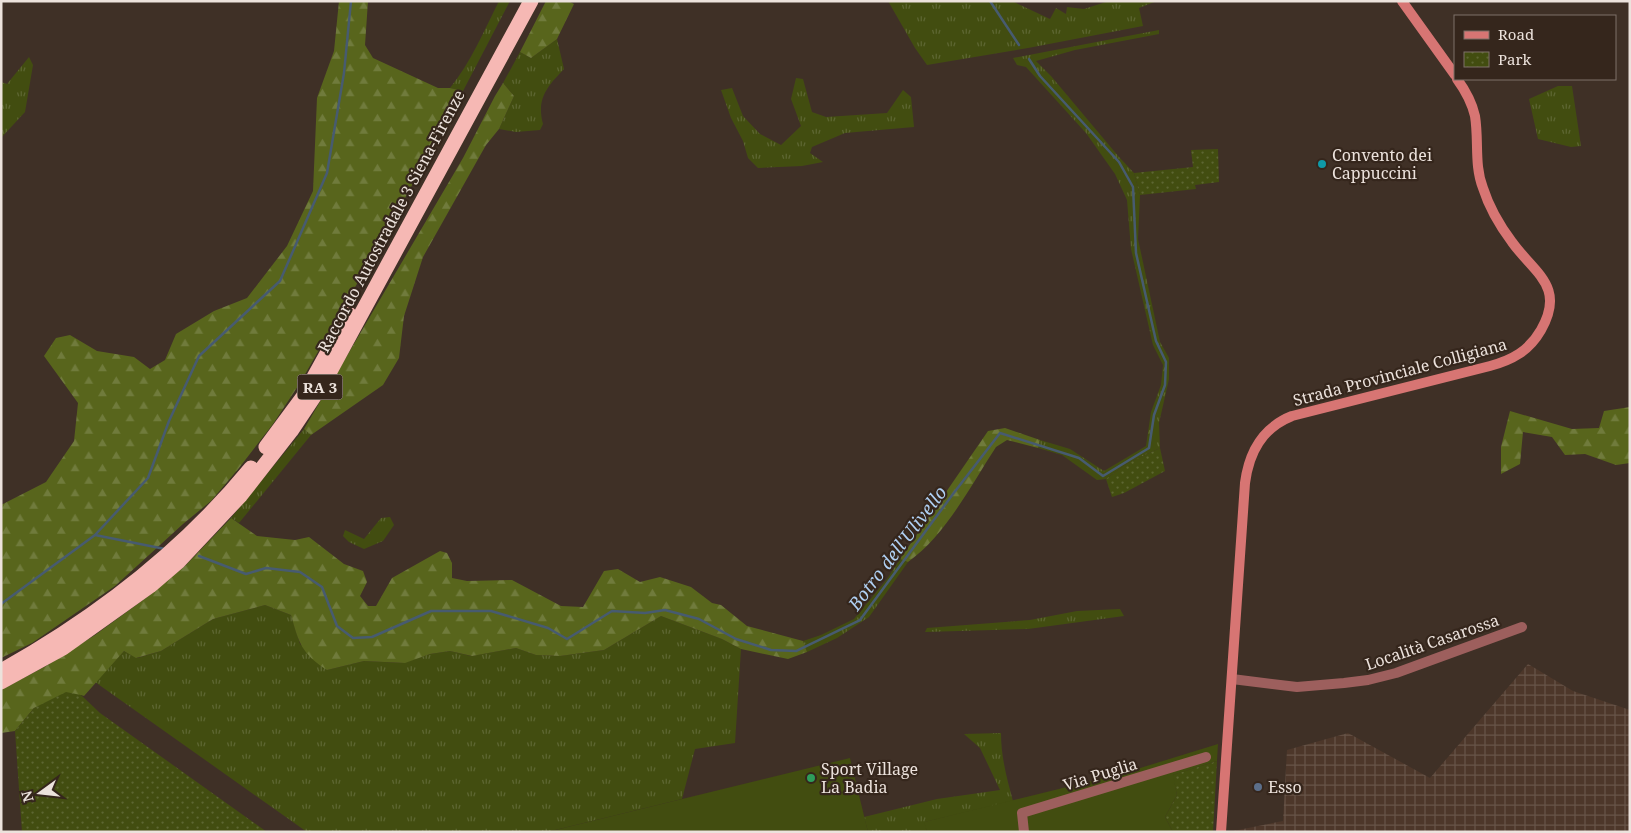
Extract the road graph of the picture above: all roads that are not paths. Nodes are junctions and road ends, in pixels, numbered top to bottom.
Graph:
1 (520, 1) edge
2 (531, 1) edge
3 (1402, 1) edge
4 (1454, 75) edge
5 (1458, 80) edge
6 (1522, 627) dead end
7 (1, 671) edge
8 (1232, 679) junction
9 (1, 682) edge
10 (1206, 757) dead end
11 (1024, 832) edge
12 (1221, 832) edge

1 - 7 highway, Raccordo Autostradale 3 Siena-Firenze / RA 3
2 - 9 highway, Raccordo Autostradale 3 Siena-Firenze / RA 3
3 - 4 main road
5 - 8 main road, Strada Provinciale Colligiana
6 - 8 street, Località Casarossa
8 - 12 main road, Strada Provinciale Colligiana
10 - 11 street, Via Puglia

